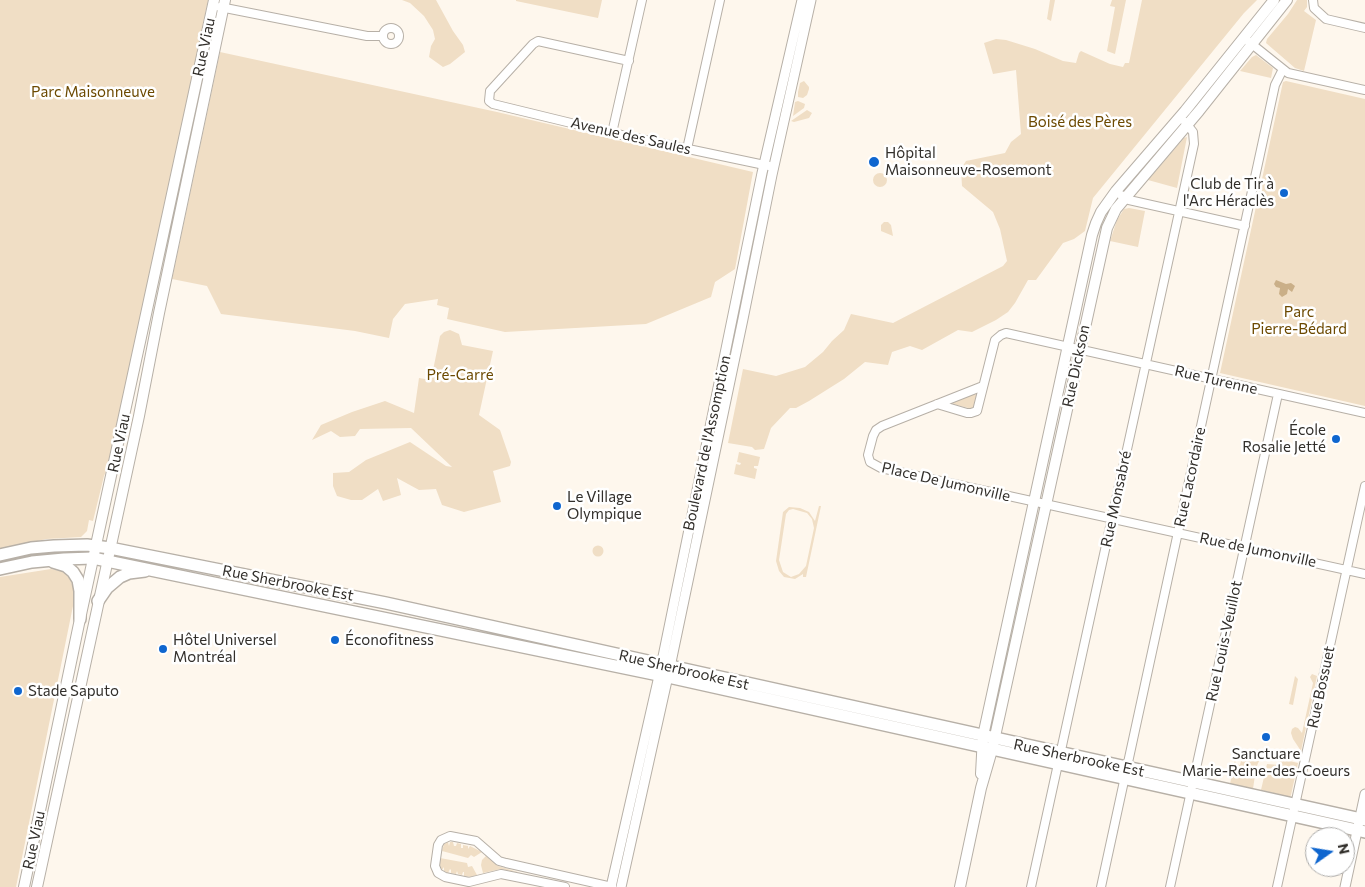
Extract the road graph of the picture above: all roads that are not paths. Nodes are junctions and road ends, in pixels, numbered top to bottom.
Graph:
1 (642, 0) edge
2 (720, 0) edge
3 (802, 0) edge
4 (811, 0) edge
5 (1274, 0) edge
6 (1287, 0) edge
7 (1312, 0) edge
8 (213, 3) edge
9 (224, 4) edge
10 (1365, 28) edge
11 (382, 36) dead end
12 (1244, 38) junction
13 (1253, 45) junction
14 (628, 61) junction
15 (1283, 69) junction
16 (1365, 90) edge
17 (1183, 120) junction
18 (612, 133) junction
19 (687, 149) junction
20 (769, 166) junction
21 (1116, 191) junction
22 (1124, 198) junction
23 (1179, 211) junction
24 (1245, 226) junction
25 (1068, 348) junction
26 (1080, 350) junction
27 (1146, 365) junction
28 (1211, 379) junction
29 (984, 386) junction
30 (1278, 394) junction
31 (937, 404) junction
32 (1365, 413) edge
33 (1365, 486) edge
34 (1034, 501) junction
35 (1046, 504) junction
36 (1112, 518) junction
37 (1178, 532) junction
38 (96, 546) junction
39 (1244, 547) junction
40 (110, 548) junction
41 (0, 555) edge
42 (94, 558) junction
43 (46, 560) junction
44 (107, 561) junction
45 (0, 569) edge
46 (151, 570) junction
47 (1347, 570) junction
48 (1365, 574) edge
49 (276, 581) junction
50 (274, 594) junction
51 (98, 601) junction
52 (80, 619) junction
53 (664, 671) junction
54 (988, 743) junction
55 (1058, 759) junction
56 (1126, 773) junction
57 (1191, 788) junction
58 (1365, 794) edge
59 (1294, 810) junction
60 (1362, 825) edge
61 (24, 887) edge
62 (38, 887) edge
63 (565, 887) edge
64 (614, 887) edge
65 (960, 887) edge
66 (1031, 887) edge
67 (1101, 887) edge
68 (1170, 887) edge
69 (1277, 887) edge
70 (1345, 887) edge

1 - 14 street
2 - 19 street
3 - 20 street, Boulevard de l'Assomption
4 - 20 street, Boulevard de l'Assomption
5 - 12 main road, Rue Dickson
6 - 13 main road, Rue Dickson
7 - 10 street
8 - 9 street
8 - 38 main road, Rue Viau
9 - 11 street
9 - 40 main road, Rue Viau
12 - 13 street
12 - 17 main road, Rue Dickson
13 - 15 street
13 - 17 main road, Rue Dickson
14 - 18 street
14 - 18 street, Avenue des Saules
15 - 16 street
15 - 24 street, Rue Lacordaire
17 - 21 main road, Rue Dickson
17 - 22 main road, Rue Dickson
17 - 23 street, Rue Monsabré
18 - 19 street, Avenue des Saules
19 - 20 street, Avenue des Saules
20 - 53 street, Boulevard de l'Assomption
21 - 22 street
21 - 25 main road, Rue Dickson
22 - 23 street
22 - 26 main road, Rue Dickson
23 - 24 street
23 - 27 street, Rue Monsabré
24 - 28 street, Rue Lacordaire
25 - 26 street, Rue Turenne
25 - 29 street
25 - 34 main road, Rue Dickson
26 - 27 street, Rue Turenne
26 - 35 main road, Rue Dickson
27 - 28 street, Rue Turenne
27 - 36 street, Rue Monsabré
28 - 30 street, Rue Turenne
28 - 37 street, Rue Lacordaire
29 - 31 street, Place De Jumonville
29 - 31 street
30 - 32 street, Rue Turenne
30 - 39 street, Rue Louis-Veuillot
31 - 34 street, Place De Jumonville
33 - 47 street, Rue Bossuet
34 - 35 street, Rue de Jumonville
34 - 54 main road, Rue Dickson
35 - 36 street, Rue de Jumonville
35 - 54 main road, Rue Dickson
36 - 37 street, Rue de Jumonville
36 - 55 street, Rue Monsabré
37 - 39 street, Rue de Jumonville
37 - 56 street, Rue Lacordaire
38 - 40 main road, Rue Sherbrooke Est
38 - 41 main road, Rue Sherbrooke Est
38 - 42 main road, Rue Viau
39 - 47 street, Rue de Jumonville
39 - 57 street, Rue Louis-Veuillot
40 - 44 main road, Rue Viau
40 - 49 main road, Rue Sherbrooke Est
42 - 43 main road, Rue Sherbrooke Est
42 - 44 main road, Rue Sherbrooke Est
42 - 52 main road, Rue Viau
43 - 45 main road, Rue Sherbrooke Est
43 - 52 main road
44 - 46 main road, Rue Sherbrooke Est
44 - 51 main road, Rue Viau
46 - 50 main road, Rue Sherbrooke Est
46 - 51 main road
47 - 48 street, Rue de Jumonville
47 - 59 street, Rue Bossuet
49 - 50 main road
49 - 53 main road, Rue Sherbrooke Est
50 - 53 main road, Rue Sherbrooke Est
51 - 62 main road, Rue Viau
52 - 61 main road, Rue Viau
53 - 54 main road, Rue Sherbrooke Est
53 - 64 street, Boulevard de l'Assomption
54 - 55 main road, Rue Sherbrooke Est
54 - 65 main road, Rue Dickson
55 - 56 main road, Rue Sherbrooke Est
55 - 66 street, Rue Monsabré
56 - 57 main road, Rue Sherbrooke Est
56 - 67 street, Rue Lacordaire
57 - 59 main road, Rue Sherbrooke Est
57 - 68 street, Rue Louis-Veuillot
58 - 60 street
59 - 60 main road, Rue Sherbrooke Est
59 - 69 street, Rue Bossuet
60 - 70 street
63 - 64 street

